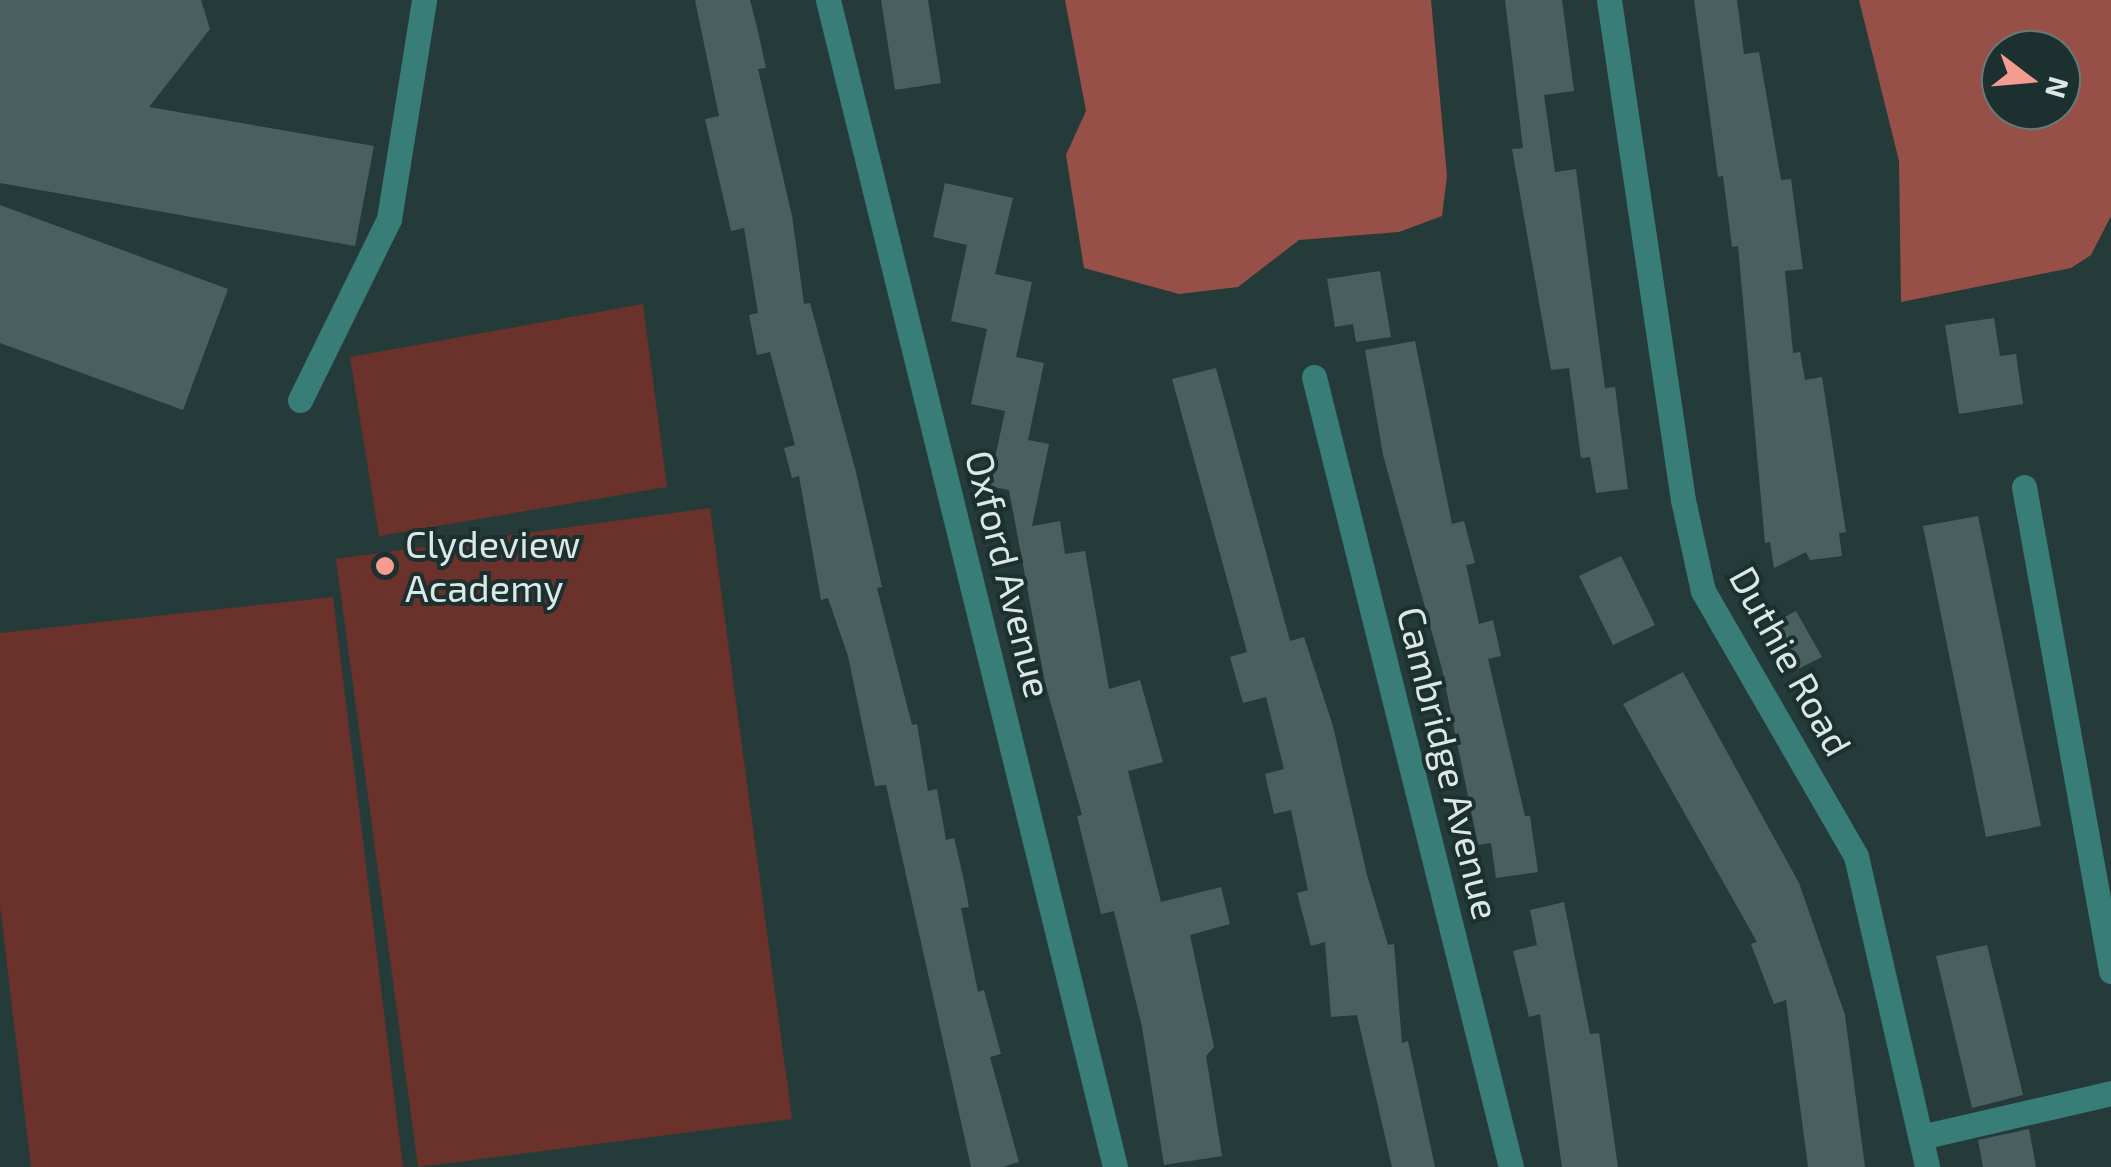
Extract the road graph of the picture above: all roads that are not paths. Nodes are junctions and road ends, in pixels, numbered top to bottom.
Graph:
1 (424, 0) edge
2 (828, 0) edge
3 (1609, 0) edge
4 (1314, 377) dead end
5 (300, 400) dead end
6 (2024, 487) dead end
7 (2111, 971) edge
8 (2111, 1093) edge
9 (1921, 1136) junction
10 (1115, 1167) edge
11 (1512, 1167) edge
12 (1927, 1167) edge

1 - 5 street
2 - 10 street, Oxford Avenue
3 - 9 street, Duthie Road
4 - 11 street, Cambridge Avenue
6 - 7 street
8 - 9 street
9 - 12 street, Duthie Road

